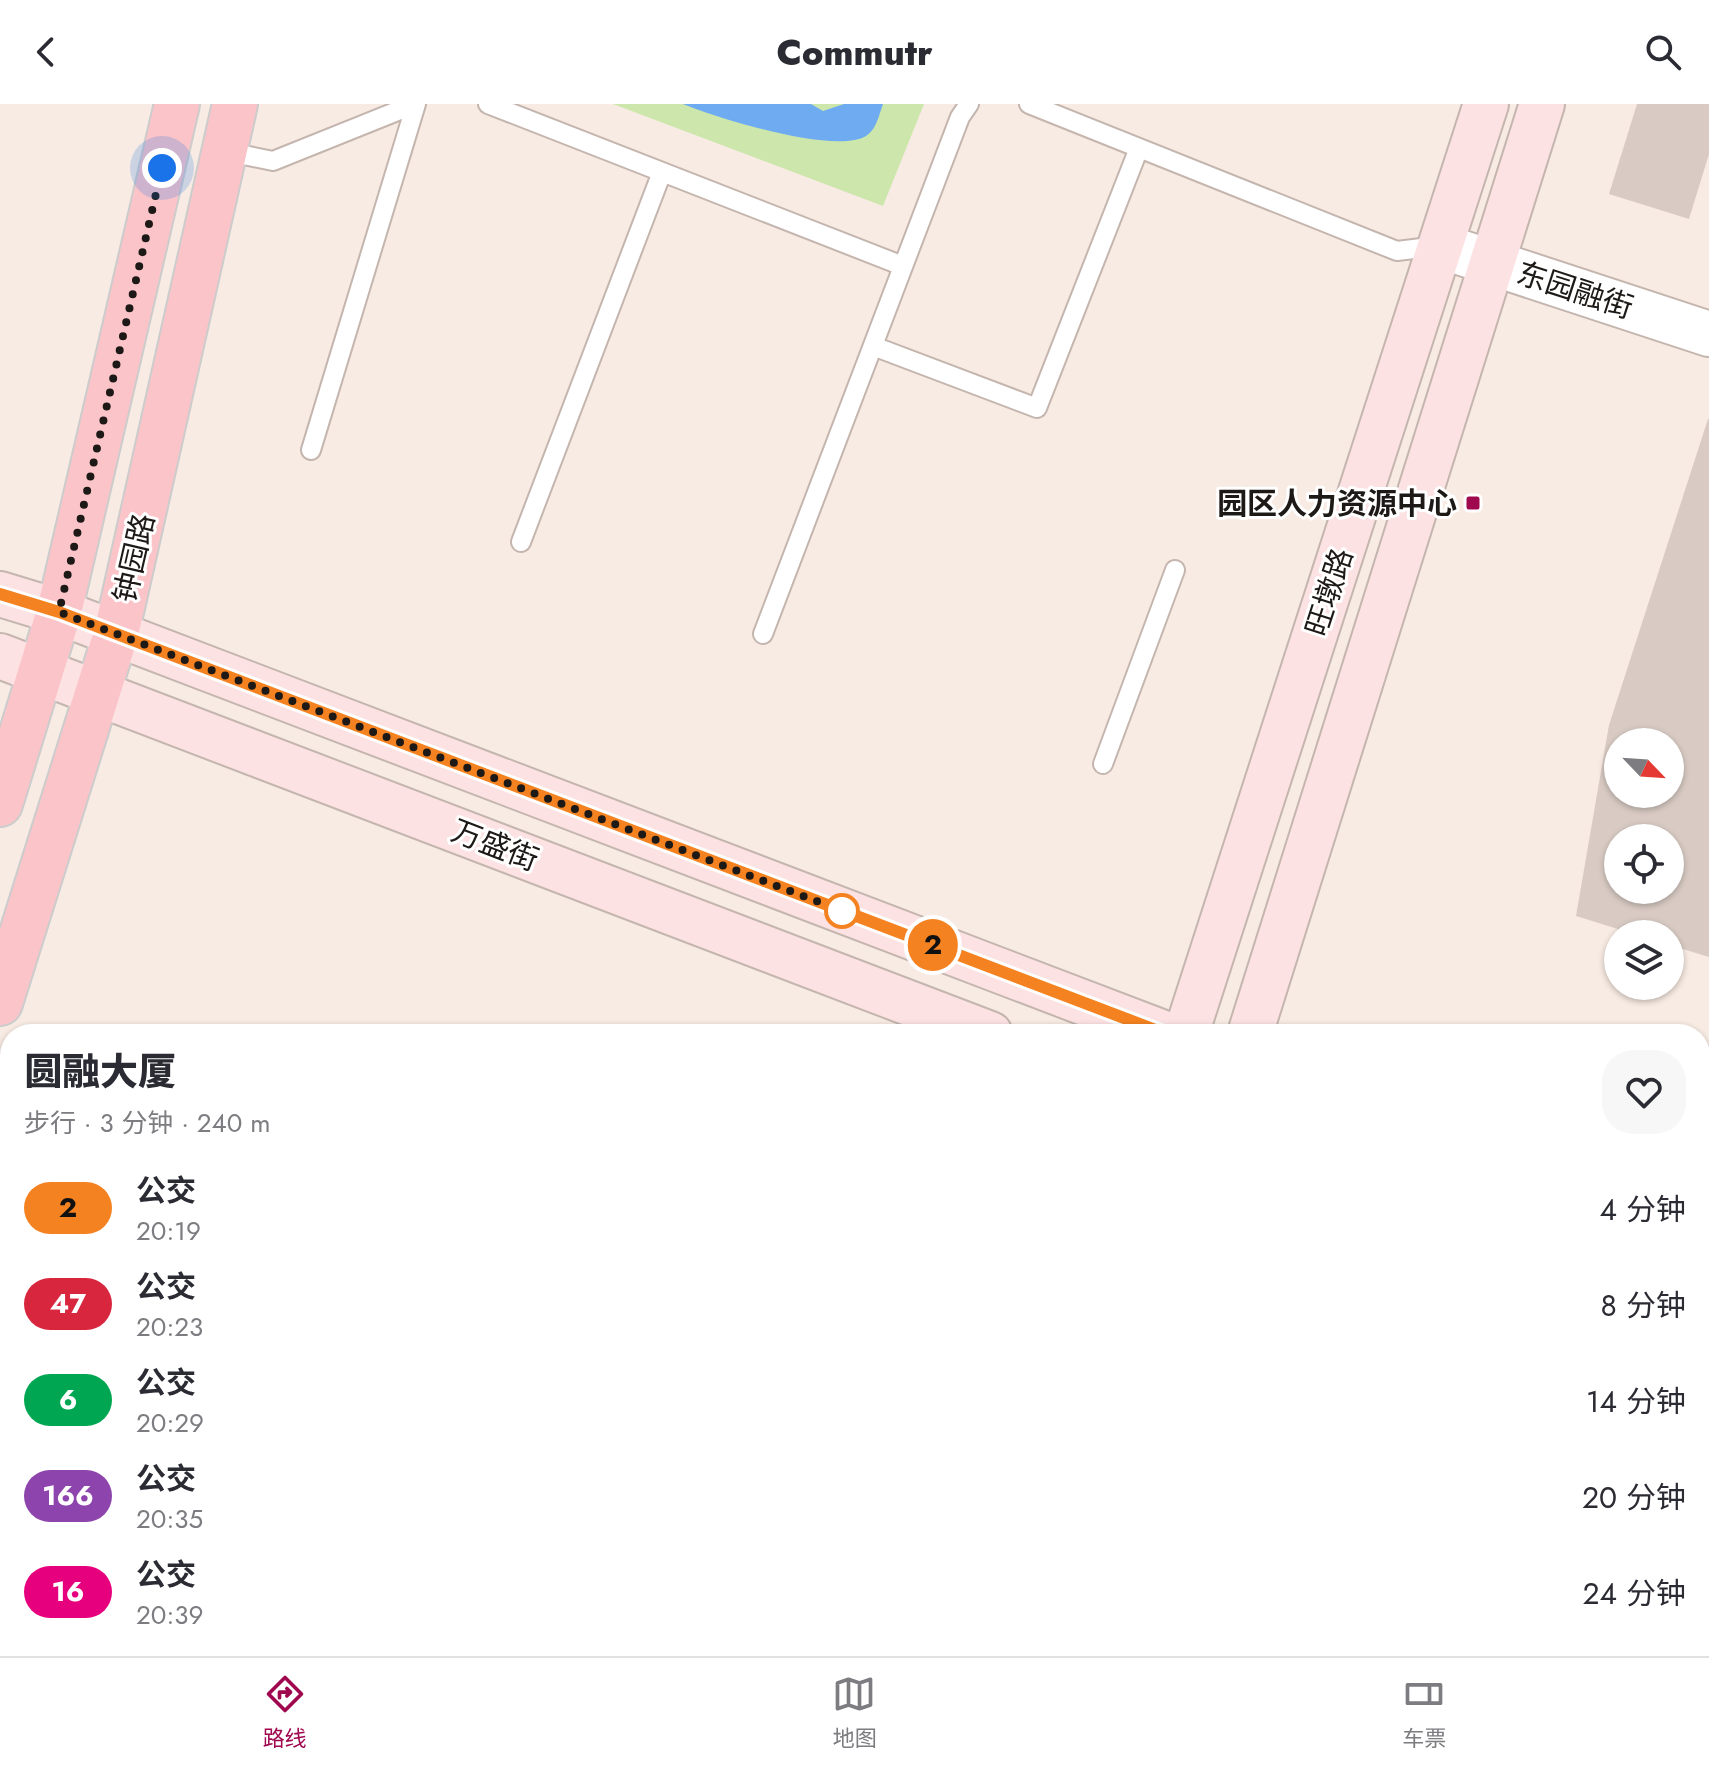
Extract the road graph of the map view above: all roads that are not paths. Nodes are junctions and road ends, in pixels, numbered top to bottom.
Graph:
1 (177, 104) edge
2 (235, 104) edge
3 (415, 104) edge
4 (488, 104) edge
5 (969, 104) edge
6 (1029, 104) edge
7 (1486, 104) edge
8 (1542, 104) edge
9 (1139, 148) junction
10 (224, 151) junction
11 (662, 172) junction
12 (1441, 246) junction
13 (1492, 262) junction
14 (903, 266) junction
15 (1709, 334) edge
16 (873, 346) junction
17 (311, 450) dead end
18 (521, 542) dead end
19 (1175, 570) dead end
20 (0, 594) edge
21 (59, 612) junction
22 (116, 634) junction
23 (763, 634) dead end
24 (0, 656) edge
25 (42, 672) junction
26 (98, 693) junction
27 (1103, 764) dead end
28 (0, 804) edge
29 (0, 1003) edge
30 (964, 1024) edge
31 (1140, 1024) edge
32 (1189, 1024) edge
33 (1253, 1024) edge

1 - 21 main road, 钟园路
2 - 10 main road, 钟园路
3 - 10 lane
3 - 17 lane
4 - 11 lane
5 - 14 lane
6 - 9 lane
7 - 12 main road, 旺墩路
8 - 13 main road, 旺墩路
9 - 12 lane
9 - 16 lane
10 - 22 main road, 钟园路
11 - 14 lane
11 - 18 lane
12 - 13 street, 东园融街
12 - 32 main road, 旺墩路
13 - 15 street, 东园融街
13 - 33 main road, 旺墩路
14 - 16 lane
16 - 23 lane
19 - 27 lane
20 - 21 main road, 万盛街
21 - 22 main road, 万盛街
21 - 25 main road, 钟园路
22 - 26 main road, 钟园路
22 - 31 main road, 万盛街
24 - 25 main road, 万盛街
25 - 26 main road, 万盛街
25 - 28 main road, 钟园路
26 - 29 main road, 钟园路
26 - 30 main road, 万盛街

